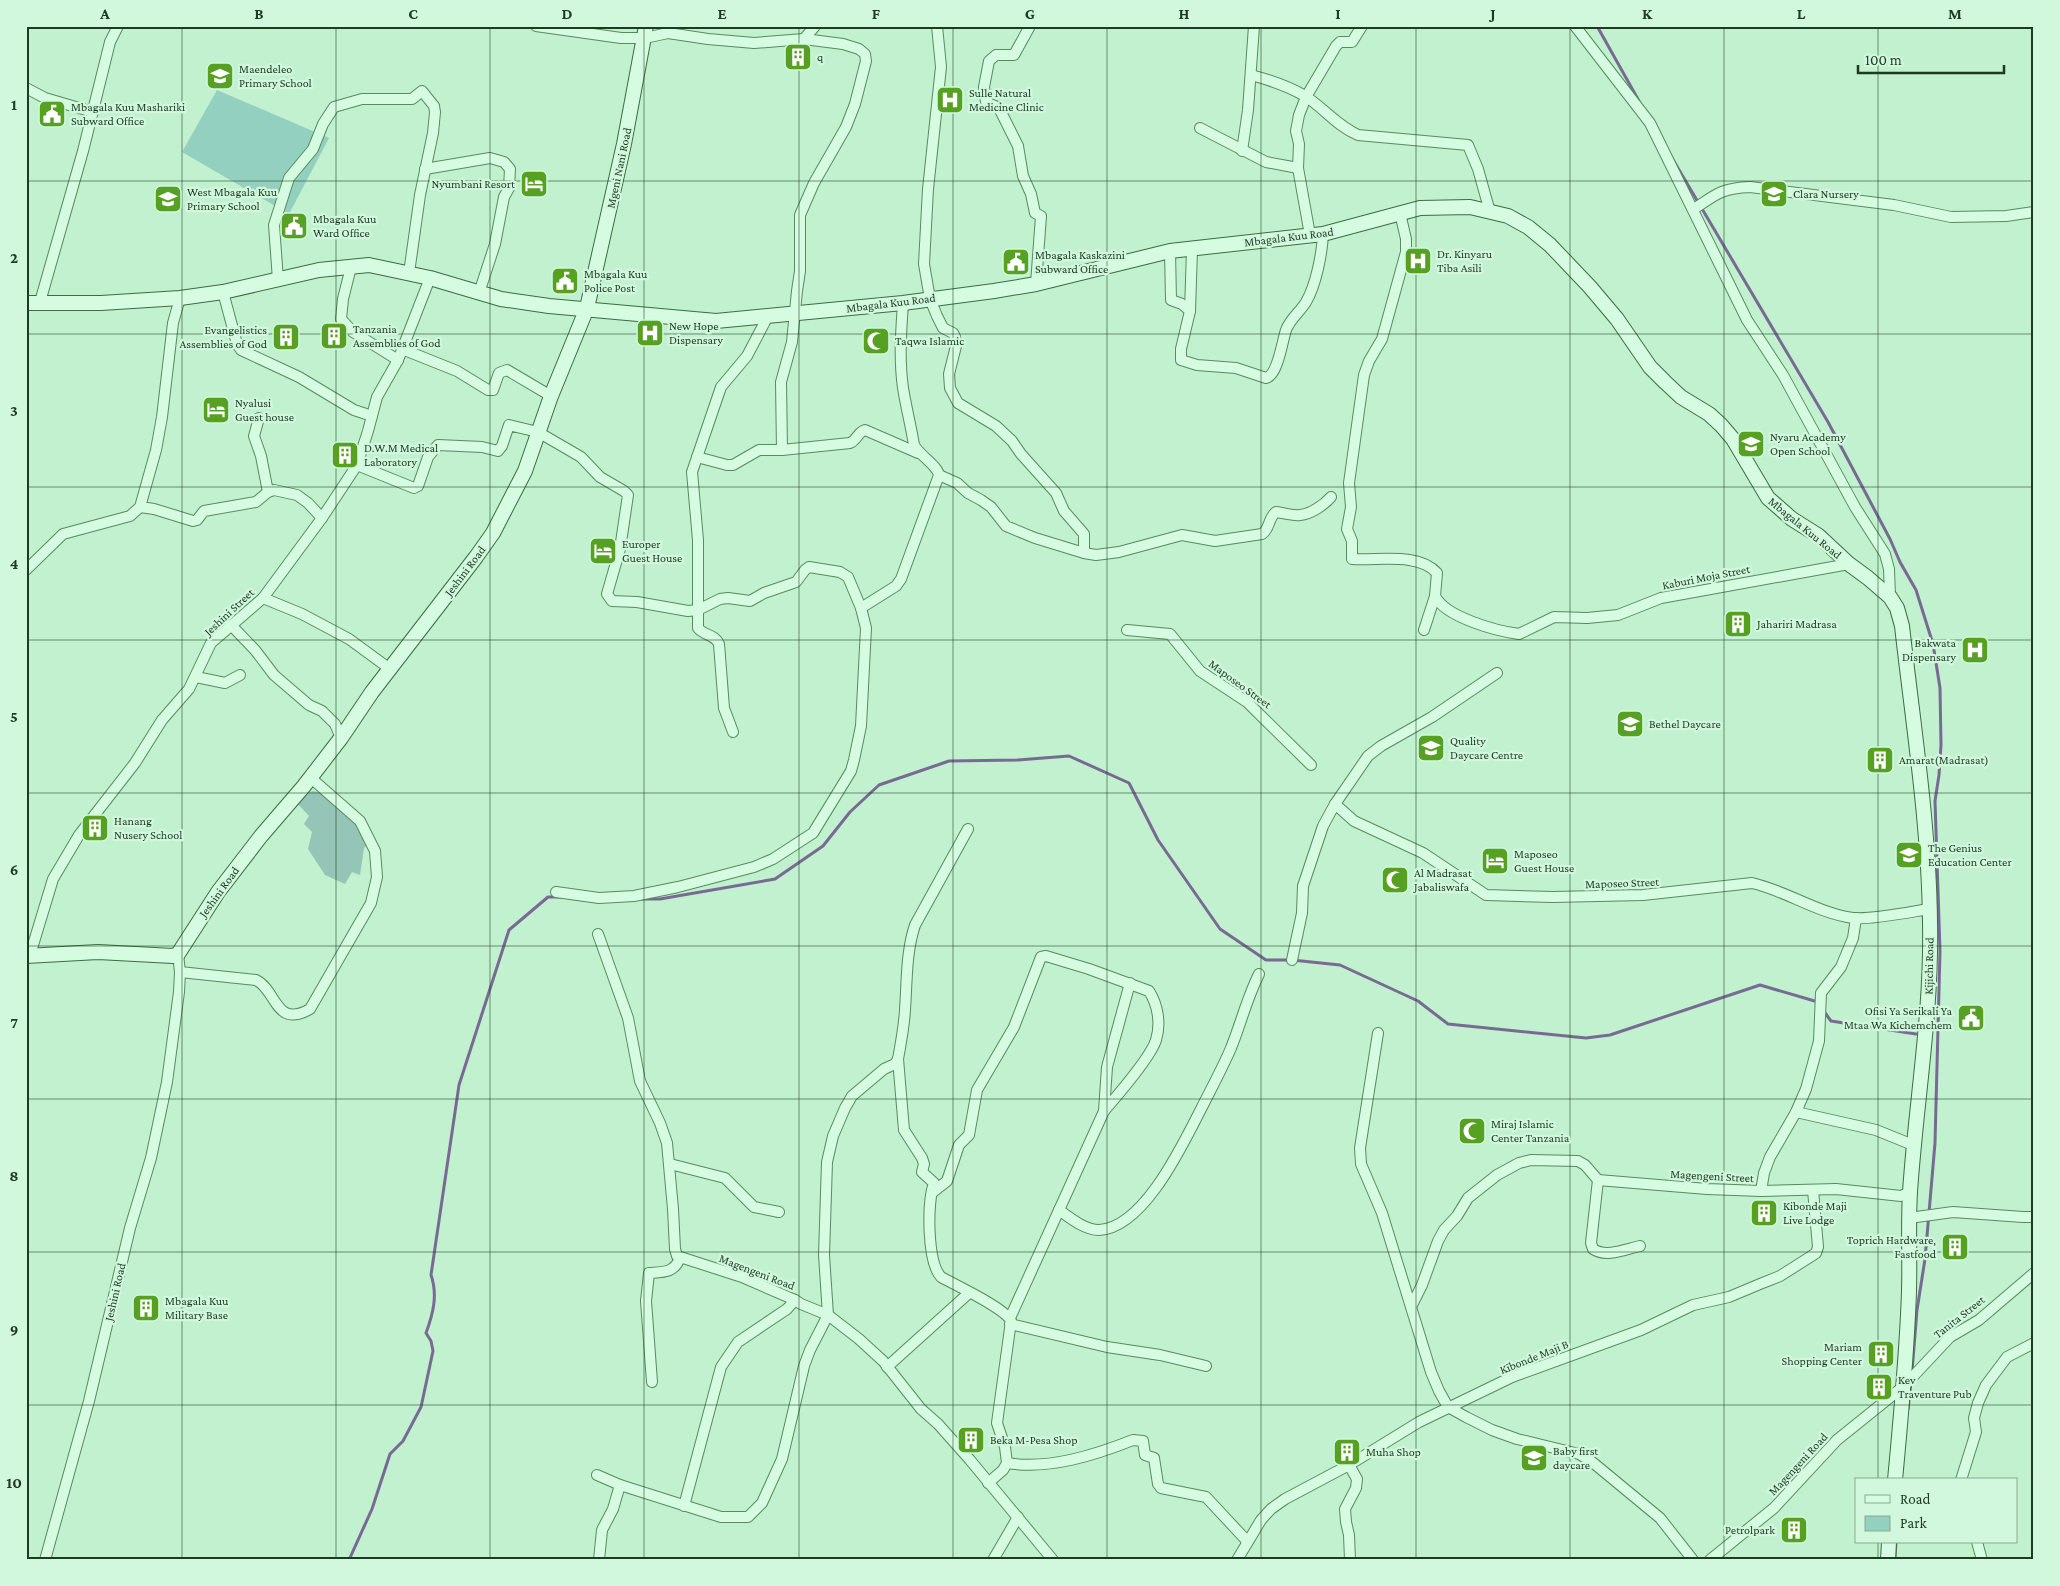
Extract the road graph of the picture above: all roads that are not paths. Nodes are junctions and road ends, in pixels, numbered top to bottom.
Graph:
1 (118, 26) edge
2 (536, 26) edge
3 (815, 26) edge
4 (937, 26) edge
5 (1030, 26) edge
6 (1254, 26) edge
7 (1362, 26) edge
8 (1575, 26) edge
9 (645, 32) edge
10 (804, 39) junction
11 (1251, 75) junction
12 (26, 88) edge
13 (1306, 97) junction
14 (93, 112) junction
15 (1200, 128) dead end
16 (1242, 151) junction
17 (1298, 168) junction
18 (426, 170) junction
19 (1694, 209) junction
20 (1490, 212) junction
21 (2034, 212) edge
22 (1400, 213) junction
23 (1316, 235) junction
24 (1192, 250) junction
25 (1170, 251) junction
26 (351, 266) junction
27 (410, 273) junction
28 (430, 278) junction
29 (278, 280) junction
30 (1036, 284) junction
31 (224, 292) junction
32 (479, 293) junction
33 (180, 298) junction
34 (930, 299) junction
35 (33, 302) edge
36 (903, 303) junction
37 (587, 308) junction
38 (1190, 311) junction
39 (795, 313) junction
40 (768, 316) junction
41 (402, 349) junction
42 (398, 360) junction
43 (551, 396) junction
44 (372, 416) junction
45 (259, 418) dead end
46 (538, 432) junction
47 (782, 450) junction
48 (918, 453) junction
49 (697, 457) junction
50 (356, 466) junction
51 (939, 475) junction
52 (268, 492) junction
53 (1331, 497) dead end
54 (140, 507) junction
55 (322, 518) junction
56 (1084, 553) junction
57 (1849, 564) junction
58 (26, 570) edge
59 (1435, 596) junction
60 (1890, 597) junction
61 (263, 598) junction
62 (861, 608) junction
63 (698, 610) junction
64 (231, 626) junction
65 (1127, 630) dead end
66 (1424, 630) dead end
67 (390, 669) junction
68 (1497, 673) dead end
69 (240, 675) dead end
70 (196, 677) junction
71 (733, 732) dead end
72 (341, 738) junction
73 (1311, 765) dead end
74 (311, 778) junction
75 (1335, 804) junction
76 (968, 829) dead end
77 (556, 892) dead end
78 (1929, 909) junction
79 (1856, 918) junction
80 (598, 934) dead end
81 (178, 954) junction
82 (28, 955) edge
83 (1292, 960) dead end
84 (180, 972) junction
85 (1259, 974) dead end
86 (1130, 983) junction
87 (1378, 1033) dead end
88 (898, 1059) junction
89 (1104, 1111) junction
90 (1796, 1112) junction
91 (1915, 1144) junction
92 (670, 1164) junction
93 (1598, 1180) junction
94 (1813, 1190) junction
95 (1761, 1191) junction
96 (933, 1192) junction
97 (1910, 1192) junction
98 (1059, 1210) junction
99 (779, 1212) dead end
100 (2034, 1217) edge
101 (1909, 1218) junction
102 (1640, 1246) dead end
103 (680, 1258) junction
104 (2034, 1273) edge
105 (969, 1292) junction
106 (795, 1300) junction
107 (1412, 1305) junction
108 (828, 1316) junction
109 (1010, 1321) junction
110 (2034, 1343) edge
111 (1206, 1366) dead end
112 (887, 1368) junction
113 (652, 1382) dead end
114 (1904, 1386) junction
115 (1448, 1407) junction
116 (1007, 1463) junction
117 (1349, 1466) junction
118 (597, 1475) dead end
119 (1895, 1478) edge
120 (1963, 1478) edge
121 (988, 1483) junction
122 (620, 1485) junction
123 (684, 1506) junction
124 (1018, 1517) junction
125 (1247, 1541) junction
126 (1889, 1544) edge
127 (1978, 1544) edge
128 (45, 1560) edge
129 (599, 1560) edge
130 (993, 1560) edge
131 (1053, 1560) edge
132 (1237, 1560) edge
133 (1350, 1560) edge
134 (1693, 1560) edge
135 (1710, 1560) edge
136 (1888, 1560) edge
137 (1982, 1560) edge

1 - 14 street
2 - 9 street
3 - 10 street
4 - 34 street
5 - 30 street
6 - 11 street
7 - 13 street
8 - 19 street
9 - 10 street
9 - 37 street, Mgeni Nani Road
10 - 39 street
11 - 13 street
11 - 16 street
12 - 14 street
13 - 17 street
13 - 20 street
14 - 35 street
15 - 16 street
16 - 17 street
17 - 23 street
18 - 27 street
18 - 29 street
18 - 32 street
19 - 21 street
19 - 60 street
20 - 22 street, Mbagala Kuu Road
20 - 57 street, Mbagala Kuu Road
22 - 23 street, Mbagala Kuu Road
22 - 59 street
23 - 24 street, Mbagala Kuu Road
23 - 38 street
24 - 25 street, Mbagala Kuu Road
24 - 38 street
25 - 30 street, Mbagala Kuu Road
25 - 38 street
26 - 27 street, Mbagala Kuu Road
26 - 29 street, Mbagala Kuu Road
26 - 42 street
27 - 28 street, Mbagala Kuu Road
28 - 32 street, Mbagala Kuu Road
28 - 41 street, Jeshini Street
29 - 31 street, Mbagala Kuu Road
30 - 34 street, Mbagala Kuu Road
31 - 33 street, Mbagala Kuu Road
31 - 44 street
32 - 37 street, Mbagala Kuu Road
33 - 35 street, Mbagala Kuu Road
33 - 54 street
34 - 36 street, Mbagala Kuu Road
34 - 56 street
36 - 39 street, Mbagala Kuu Road
36 - 48 street
37 - 40 street, Mbagala Kuu Road
37 - 43 street, Jeshini Road
39 - 40 street, Mbagala Kuu Road
39 - 47 street
40 - 49 street
41 - 42 street, Jeshini Street
41 - 43 street
42 - 44 street, Jeshini Street
43 - 46 street, Jeshini Road
44 - 50 street, Jeshini Street
45 - 52 street
46 - 50 street
46 - 63 street
46 - 67 street, Jeshini Road
47 - 48 street
47 - 49 street
48 - 51 street
49 - 63 street
50 - 55 street, Jeshini Street
51 - 56 street
51 - 62 street
52 - 54 street
52 - 55 street
53 - 56 street
54 - 58 street
55 - 61 street, Jeshini Street
57 - 59 street, Kaburi Moja Street
57 - 60 street, Mbagala Kuu Road
59 - 66 street
60 - 78 street, Kijichi Road
61 - 64 street, Jeshini Street
61 - 67 street
62 - 63 street
62 - 77 street
63 - 71 street
64 - 70 street, Jeshini Street
64 - 72 street
65 - 73 street, Maposeo Street
67 - 72 street, Jeshini Road
68 - 75 street
69 - 70 street
70 - 82 street, Jeshini Street
72 - 74 street, Jeshini Road
74 - 81 street, Jeshini Road
74 - 84 street
75 - 79 street, Maposeo Street
75 - 83 street
76 - 88 street
78 - 79 street, Maposeo Street
78 - 91 street, Kijichi Road
79 - 90 street
80 - 92 street
81 - 82 street
81 - 84 street, Jeshini Road
84 - 128 street, Jeshini Road
85 - 98 street
86 - 89 street
86 - 89 street
86 - 96 street
87 - 107 street
88 - 96 street
88 - 108 street
89 - 98 street
90 - 91 street
90 - 95 street
91 - 97 street, Kijichi Road
92 - 99 street
92 - 103 street
93 - 95 street, Magengeni Street
93 - 102 street
93 - 107 street
94 - 95 street, Magengeni Street
94 - 97 street, Magengeni Street
94 - 115 street, Kibonde Maji B
96 - 105 street
97 - 101 street, Kijichi Road
98 - 109 street
100 - 101 street
101 - 114 street, Kijichi Road
103 - 106 street, Magengeni Road
103 - 113 street
104 - 114 street, Tanita Street
105 - 109 street
105 - 112 street
106 - 108 street, Magengeni Road
106 - 123 street
107 - 115 street
108 - 112 street, Magengeni Road
108 - 123 street
109 - 111 street
109 - 116 street
110 - 120 street
112 - 121 street, Magengeni Road
114 - 119 street, Kijichi Road
114 - 135 street, Magengeni Road
115 - 117 street, Kibonde Maji B
115 - 134 street
116 - 121 street
116 - 125 street
117 - 125 street, Kibonde Maji B
117 - 133 street
118 - 122 street
121 - 124 street, Magengeni Road
122 - 123 street
122 - 129 street
124 - 130 street
124 - 131 street, Magengeni Road
125 - 132 street, Kibonde Maji B
126 - 136 street
127 - 137 street

